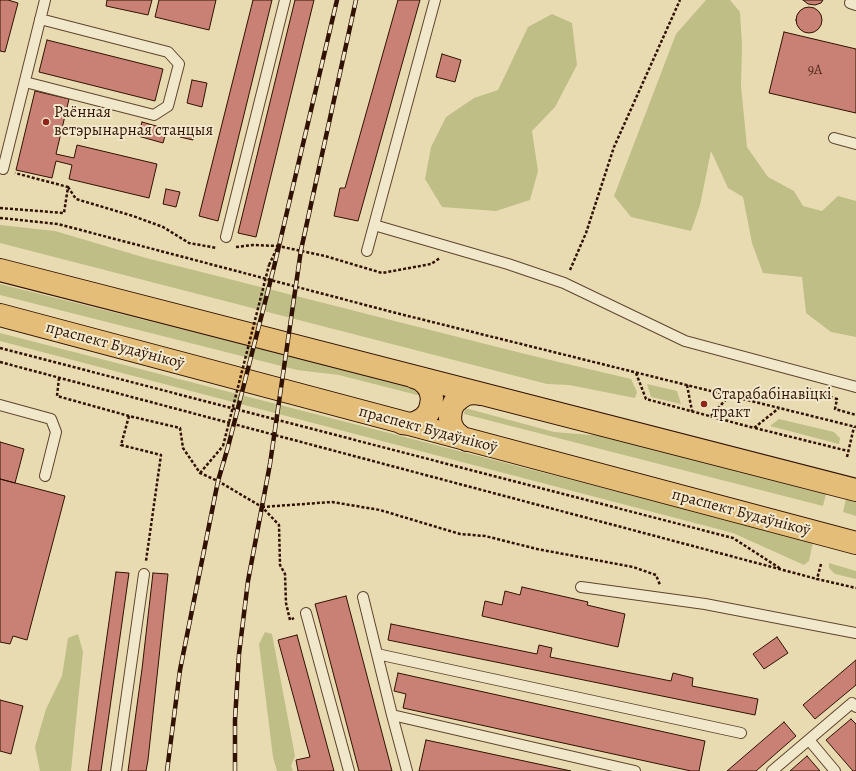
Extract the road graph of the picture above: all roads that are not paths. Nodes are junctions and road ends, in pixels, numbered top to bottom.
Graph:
1 (45, 0) edge
2 (285, 0) edge
3 (435, 0) edge
4 (40, 19) junction
5 (25, 82) junction
6 (834, 138) dead end
7 (856, 144) edge
8 (3, 169) road end
9 (374, 225) junction
10 (226, 237) dead end
11 (367, 251) dead end
12 (0, 270) edge
13 (0, 315) edge
14 (413, 376) junction
15 (856, 387) edge
16 (482, 394) junction
17 (0, 405) edge
18 (402, 423) junction
19 (467, 440) junction
20 (45, 476) dead end
21 (856, 490) edge
22 (856, 543) edge
23 (144, 574) road end
24 (581, 587) dead end
25 (363, 597) dead end
26 (306, 613) road end
27 (856, 633) edge
28 (377, 654) junction
29 (855, 703) edge
30 (392, 715) junction
31 (741, 733) dead end
32 (809, 740) junction
33 (116, 771) edge
34 (348, 771) edge
35 (407, 771) edge
36 (635, 771) edge
37 (772, 771) edge
38 (836, 771) edge

1 - 4 lane
2 - 10 lane
3 - 9 lane
4 - 5 lane
4 - 5 lane
5 - 8 lane
6 - 7 lane
9 - 11 lane
9 - 15 lane
12 - 14 main road
13 - 18 main road, праспект Будаўнікоў
14 - 16 main road
14 - 18 main road
16 - 19 main road
16 - 21 main road
17 - 20 lane
18 - 19 main road, праспект Будаўнікоў
19 - 22 main road, праспект Будаўнікоў
23 - 33 lane
24 - 27 lane
25 - 28 lane
26 - 34 lane
28 - 30 lane
28 - 31 lane
29 - 32 lane
30 - 35 lane
30 - 36 lane
32 - 37 lane
32 - 38 lane

